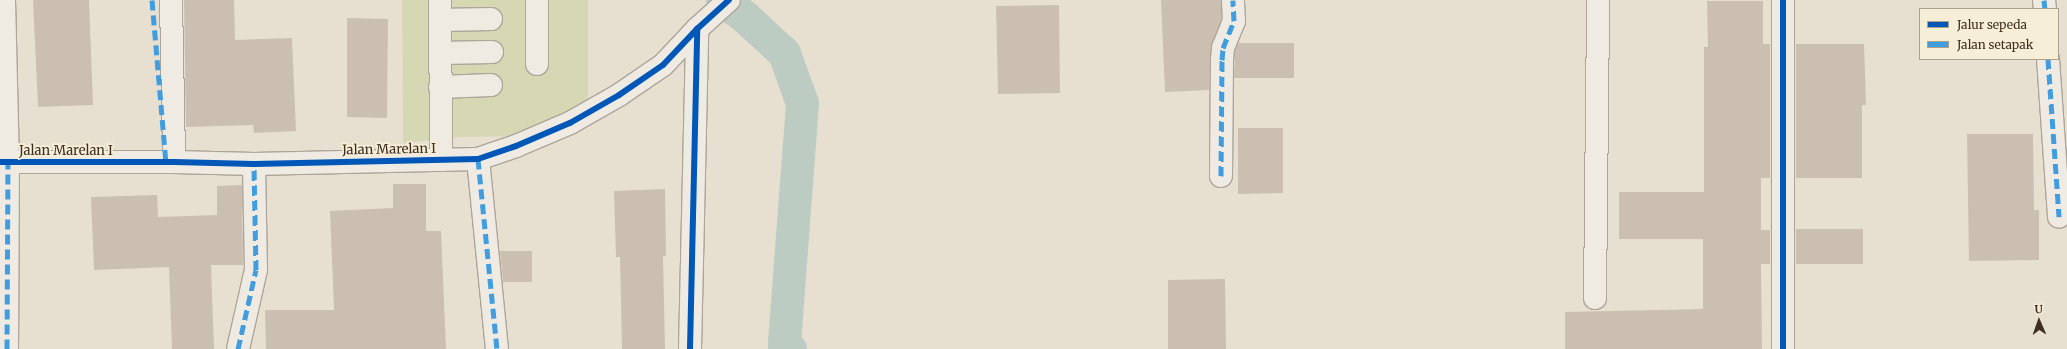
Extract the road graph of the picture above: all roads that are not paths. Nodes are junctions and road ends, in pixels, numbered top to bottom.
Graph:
1 (4, 0) edge
2 (171, 0) edge
3 (537, 0) edge
4 (1233, 0) edge
5 (1598, 0) edge
6 (1783, 0) edge
7 (723, 5) edge
8 (440, 10) edge
9 (491, 19) dead end
10 (697, 28) junction
11 (492, 52) dead end
12 (440, 53) junction
13 (2048, 60) edge
14 (537, 64) dead end
15 (491, 85) dead end
16 (440, 87) junction
17 (478, 159) junction
18 (441, 160) junction
19 (4, 162) edge
20 (174, 162) junction
21 (254, 164) junction
22 (1221, 176) dead end
23 (2059, 217) dead end
24 (1595, 298) dead end
25 (7, 349) edge
26 (238, 349) edge
27 (497, 349) edge
28 (690, 349) edge
29 (1783, 349) edge

1 - 19 street
2 - 20 street
3 - 14 street
4 - 22 street
5 - 24 street
6 - 29 street
7 - 10 street, Jalan Marelan I
8 - 9 street
8 - 12 street
10 - 17 street, Jalan Marelan I
10 - 28 street
11 - 12 street
12 - 16 street
13 - 23 street
15 - 16 street
16 - 18 street
17 - 18 street, Jalan Marelan I
17 - 27 street
18 - 21 street, Jalan Marelan I
19 - 20 street, Jalan Marelan I
19 - 25 street
20 - 21 street, Jalan Marelan I
21 - 26 street

